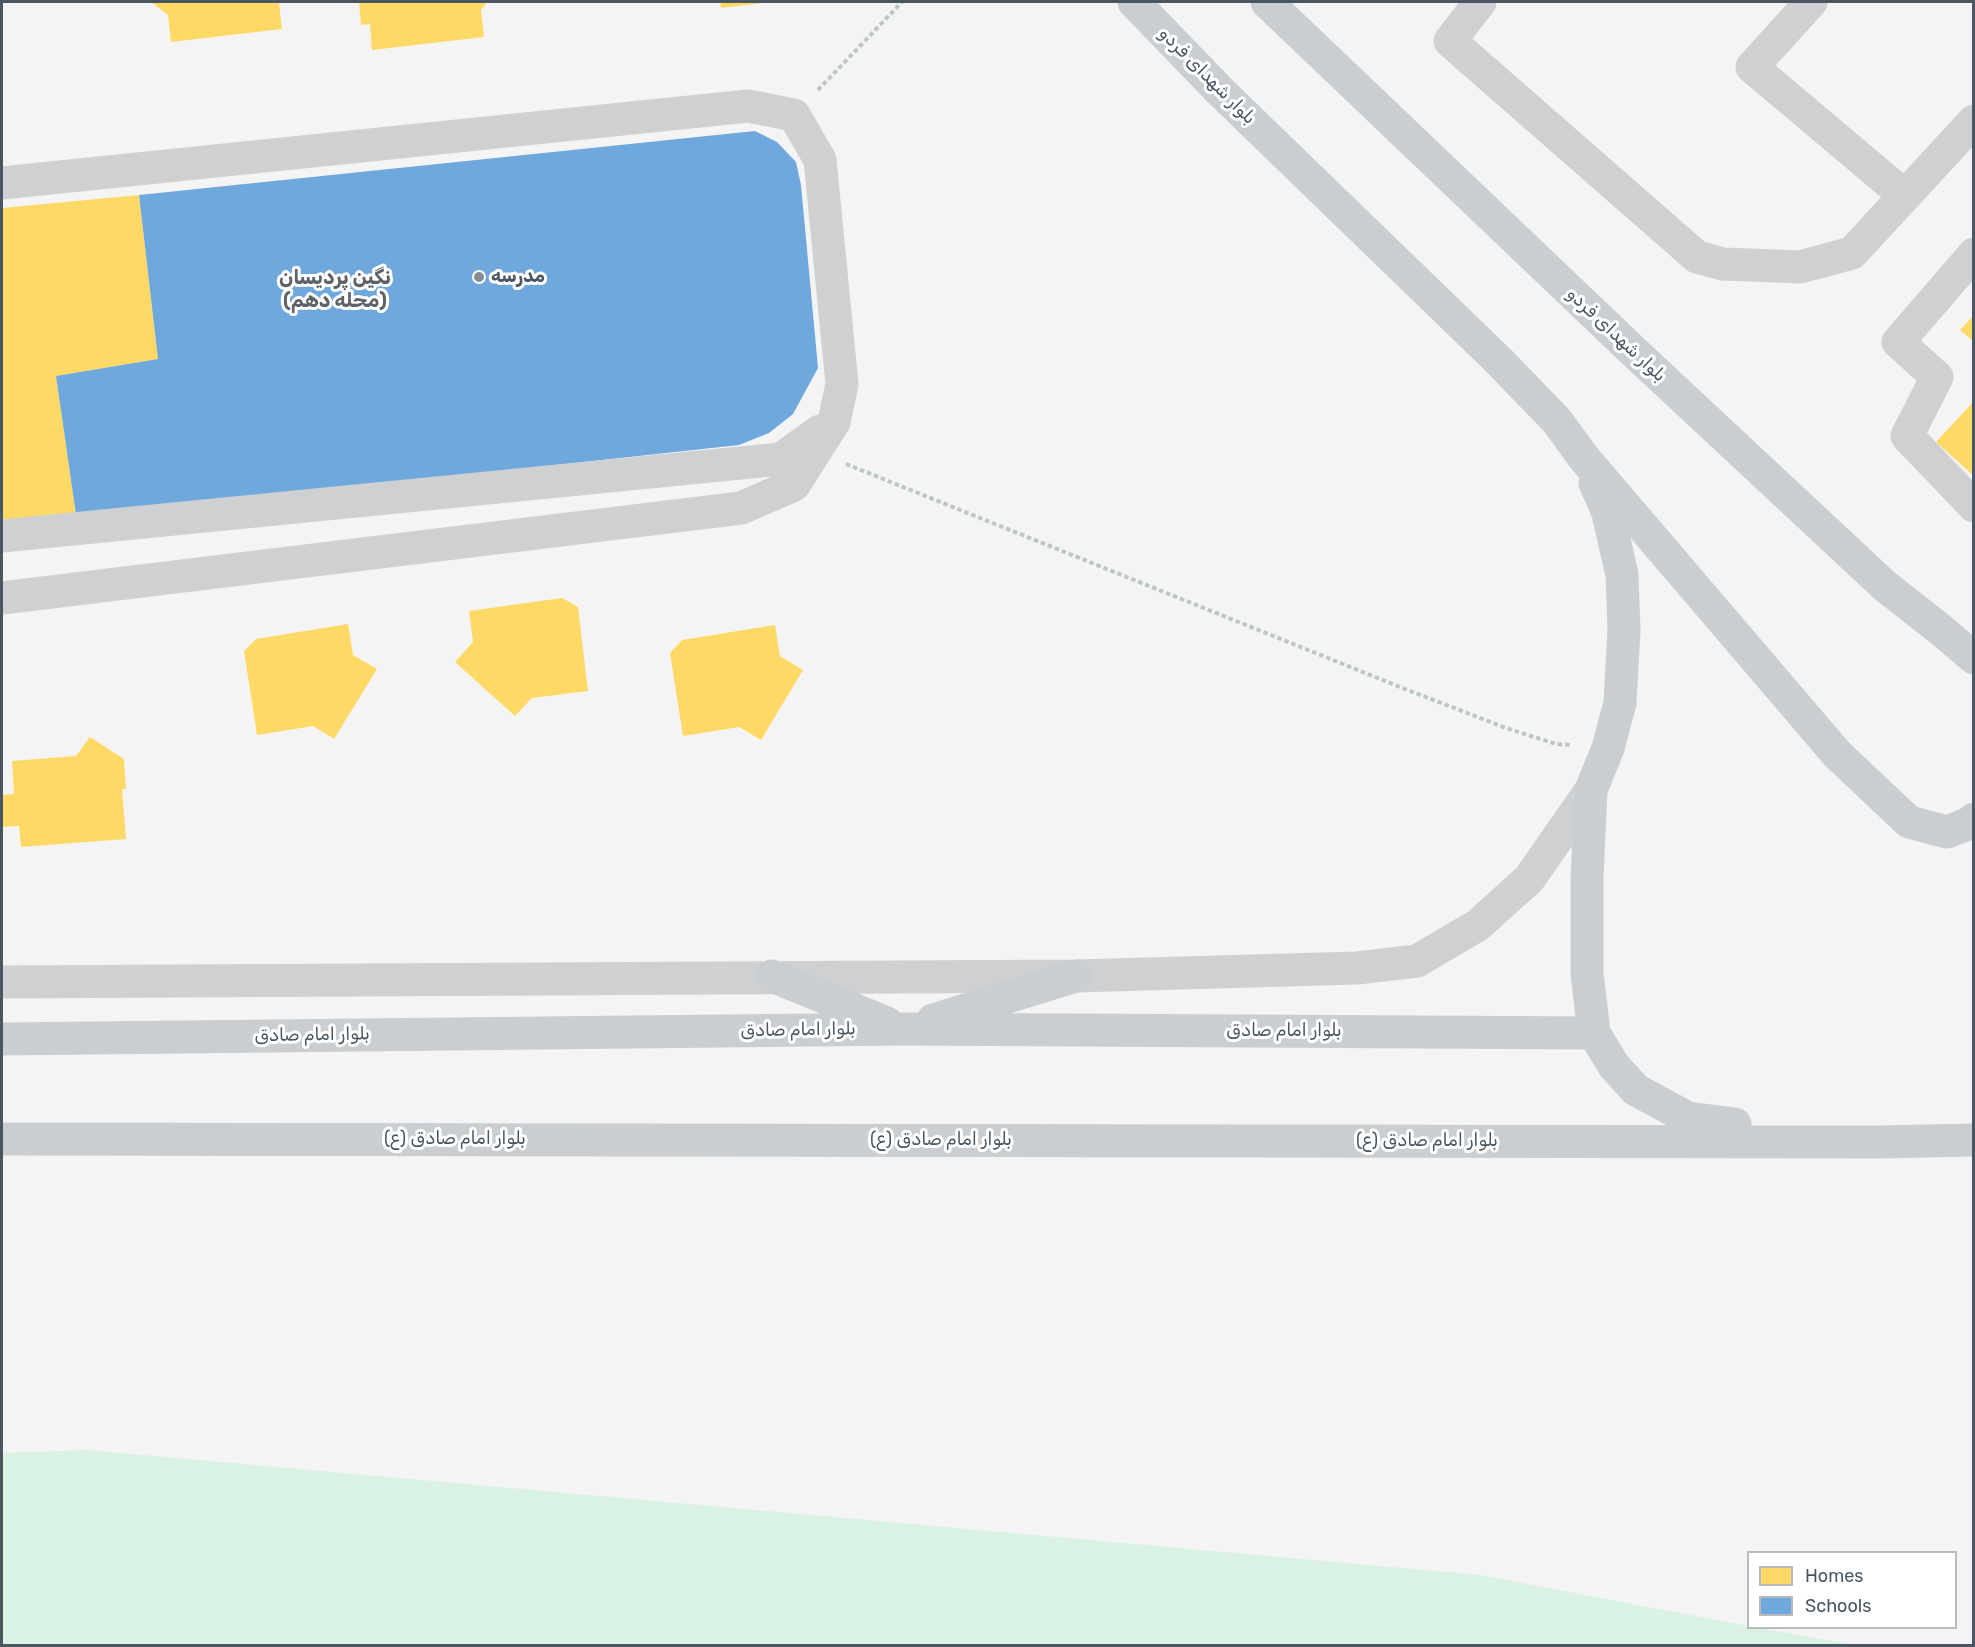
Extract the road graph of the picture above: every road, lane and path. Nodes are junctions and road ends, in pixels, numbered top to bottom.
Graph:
1 (902, 2) edge
2 (1134, 2) edge
3 (1267, 2) edge
4 (1480, 2) edge
5 (1811, 2) edge
6 (794, 115) junction
7 (1974, 122) edge
8 (2, 183) edge
9 (1905, 196) junction
10 (1974, 254) edge
11 (834, 422) junction
12 (815, 452) junction
13 (1584, 458) junction
14 (1974, 506) edge
15 (2, 536) edge
16 (2, 598) edge
17 (1941, 630) junction
18 (1974, 647) edge
19 (1974, 658) edge
20 (1608, 748) junction
21 (1591, 790) junction
22 (1974, 819) edge
23 (772, 976) junction
24 (1076, 976) junction
25 (2, 982) edge
26 (902, 1029) junction
27 (1594, 1033) junction
28 (2, 1039) edge
29 (2, 1139) edge
30 (1974, 1140) edge
31 (1880, 1142) junction

1 - 6 path
2 - 13 main road, بلوار شهدای فردو
3 - 17 main road, بلوار شهدای فردو
4 - 9 street
5 - 9 street
6 - 8 street
6 - 11 street
7 - 9 street
10 - 14 street
11 - 12 street
11 - 15 street
12 - 16 street
12 - 20 path
13 - 20 main road
13 - 22 main road
17 - 18 main road
17 - 19 main road, بلوار شهدای فردو
20 - 21 main road
21 - 24 street
21 - 27 main road
23 - 24 street
23 - 25 street
23 - 26 main road
24 - 26 main road
26 - 27 main road, بلوار امام صادق
26 - 28 main road, بلوار امام صادق
27 - 31 main road
29 - 31 main road, بلوار امام صادق (ع)
30 - 31 main road

